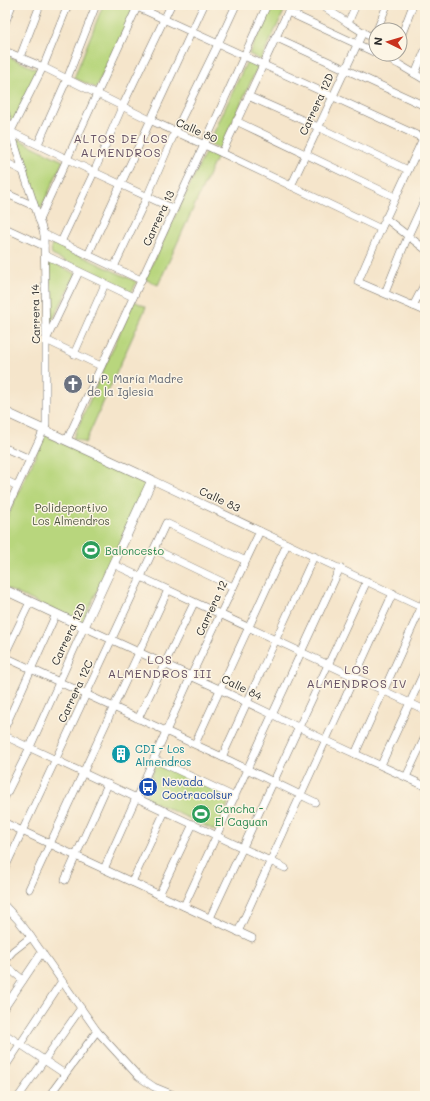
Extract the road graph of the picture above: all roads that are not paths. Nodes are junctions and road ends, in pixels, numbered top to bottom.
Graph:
1 (12, 5) edge
2 (40, 5) edge
3 (68, 5) edge
4 (96, 5) edge
5 (172, 5) edge
6 (204, 5) edge
7 (236, 5) edge
8 (267, 5) edge
9 (356, 5) edge
10 (387, 5) edge
11 (413, 5) edge
12 (136, 6) edge
13 (323, 6) edge
14 (289, 8) edge
15 (165, 19) junction
16 (380, 22) edge
17 (406, 22) edge
18 (5, 23) edge
19 (348, 23) junction
20 (191, 32) junction
21 (363, 32) junction
22 (368, 35) edge
23 (275, 38) junction
24 (218, 44) junction
25 (358, 44) junction
26 (368, 49) edge
27 (425, 50) edge
28 (5, 51) edge
29 (245, 56) junction
30 (20, 57) junction
31 (399, 62) edge
32 (262, 64) junction
33 (43, 67) junction
34 (346, 69) junction
35 (415, 74) junction
36 (67, 79) junction
37 (425, 80) edge
38 (97, 94) junction
39 (248, 96) junction
40 (332, 97) junction
41 (425, 106) edge
42 (122, 107) junction
43 (5, 112) edge
44 (150, 120) junction
45 (236, 121) junction
46 (318, 127) junction
47 (8, 130) edge
48 (175, 132) junction
49 (424, 136) edge
50 (38, 144) junction
51 (204, 145) junction
52 (222, 153) junction
53 (306, 154) junction
54 (416, 154) junction
55 (67, 159) junction
56 (425, 161) edge
57 (5, 162) edge
58 (408, 170) junction
59 (23, 171) junction
60 (94, 172) junction
61 (120, 185) junction
62 (291, 186) junction
63 (5, 192) edge
64 (147, 197) junction
65 (395, 197) junction
66 (425, 198) edge
67 (34, 206) junction
68 (174, 209) junction
69 (385, 218) junction
70 (39, 220) junction
71 (5, 228) edge
72 (381, 229) junction
73 (44, 234) junction
74 (408, 236) junction
75 (61, 242) junction
76 (44, 246) junction
77 (425, 249) edge
78 (45, 255) junction
79 (88, 255) junction
80 (114, 267) junction
81 (79, 272) junction
82 (141, 280) junction
83 (425, 283) edge
84 (105, 284) junction
85 (385, 293) junction
86 (133, 297) junction
87 (413, 306) junction
88 (425, 311) edge
89 (46, 340) junction
90 (74, 354) junction
91 (101, 366) junction
92 (5, 412) edge
93 (44, 430) junction
94 (67, 440) junction
95 (5, 448) edge
96 (30, 459) junction
97 (5, 480) edge
98 (152, 480) junction
99 (17, 486) junction
100 (5, 513) edge
101 (260, 531) junction
102 (287, 544) junction
103 (154, 549) junction
104 (314, 556) junction
105 (246, 561) junction
106 (113, 564) junction
107 (340, 568) junction
108 (140, 577) junction
109 (367, 581) junction
110 (233, 588) junction
111 (5, 590) edge
112 (168, 590) junction
113 (393, 593) junction
114 (425, 599) edge
115 (30, 602) junction
116 (194, 603) junction
117 (423, 608) edge
118 (56, 614) junction
119 (220, 615) junction
120 (84, 627) junction
121 (248, 627) junction
122 (111, 640) junction
123 (274, 640) junction
124 (139, 652) junction
125 (301, 652) junction
126 (5, 654) edge
127 (5, 657) edge
128 (165, 664) junction
129 (328, 665) junction
130 (30, 669) junction
131 (425, 670) edge
132 (191, 676) junction
133 (355, 677) junction
134 (59, 683) junction
135 (219, 689) junction
136 (383, 691) junction
137 (85, 695) junction
138 (246, 702) junction
139 (410, 703) junction
140 (114, 708) junction
141 (425, 710) edge
142 (272, 715) junction
143 (138, 719) junction
144 (5, 727) edge
145 (299, 727) junction
146 (166, 732) junction
147 (5, 736) edge
148 (425, 737) edge
149 (325, 740) junction
150 (195, 744) junction
151 (30, 747) junction
152 (355, 754) junction
153 (222, 757) junction
154 (154, 759) junction
155 (56, 760) junction
156 (381, 766) junction
157 (248, 769) junction
158 (82, 772) junction
159 (406, 777) junction
160 (274, 782) junction
161 (108, 784) junction
162 (425, 786) edge
163 (301, 795) junction
164 (5, 797) edge
165 (137, 797) junction
166 (235, 797) junction
167 (315, 802) dead end
168 (165, 811) junction
169 (5, 823) edge
170 (193, 824) junction
171 (22, 831) junction
172 (217, 835) junction
173 (49, 844) junction
174 (244, 848) junction
175 (75, 856) junction
176 (271, 861) junction
177 (5, 868) edge
178 (285, 868) dead end
179 (104, 869) junction
180 (65, 880) dead end
181 (132, 882) junction
182 (29, 889) dead end
183 (159, 894) junction
184 (5, 906) edge
185 (184, 906) junction
186 (210, 918) junction
187 (238, 932) junction
188 (30, 936) junction
189 (252, 938) dead end
190 (42, 952) junction
191 (5, 960) edge
192 (5, 966) edge
193 (23, 980) junction
194 (62, 981) junction
195 (6, 1002) edge
196 (81, 1008) junction
197 (97, 1031) junction
198 (5, 1034) edge
199 (20, 1044) junction
200 (45, 1060) junction
201 (5, 1067) edge
202 (65, 1074) junction
203 (19, 1096) edge
204 (49, 1096) edge
205 (176, 1096) edge

1 - 18 street
2 - 30 street
3 - 33 street
4 - 36 street
5 - 15 street
6 - 20 street
7 - 24 street
8 - 29 street, Carrera 13
9 - 19 street
10 - 16 street
11 - 17 street
12 - 15 street
12 - 38 street
13 - 19 street
14 - 23 street
14 - 25 street
15 - 20 street
15 - 42 street
19 - 21 street
20 - 24 street
20 - 44 street
21 - 22 street
21 - 25 street, Carrera 12D
23 - 32 street
23 - 34 street
24 - 29 street
24 - 48 street
25 - 26 street
25 - 34 street, Carrera 12D
27 - 35 street
28 - 30 street, Calle 80
29 - 32 street
29 - 51 street, Carrera 13
30 - 33 street, Calle 80
31 - 35 street
32 - 39 street
32 - 40 street
33 - 36 street, Calle 80
33 - 47 street
34 - 40 street, Carrera 12D
34 - 41 street
35 - 37 street
36 - 38 street, Calle 80
36 - 50 street
38 - 42 street, Calle 80
38 - 55 street
39 - 45 street
39 - 46 street
40 - 46 street, Carrera 12D
40 - 49 street
42 - 44 street, Calle 80
42 - 60 street
43 - 47 street, Carrera 14
44 - 48 street, Calle 80
44 - 61 street
45 - 52 street
45 - 53 street
46 - 53 street, Carrera 12D
46 - 58 street
47 - 50 street
47 - 59 street, Carrera 14
48 - 51 street, Calle 80
48 - 64 street
49 - 54 street
50 - 55 street
51 - 52 street, Calle 80
51 - 68 street, Carrera 13
52 - 62 street, Calle 80
53 - 62 street, Carrera 12D
53 - 65 street
54 - 56 street
54 - 58 street
55 - 60 street
55 - 70 street
57 - 59 street
58 - 65 street
59 - 67 street, Carrera 14
60 - 61 street
60 - 75 street
61 - 64 street
61 - 79 street
62 - 72 street, Calle 80
63 - 67 street
64 - 68 street
64 - 80 street
65 - 69 street
66 - 74 street
67 - 70 street, Carrera 14
68 - 82 street, Carrera 13
69 - 72 street
69 - 74 street
70 - 73 street, Carrera 14
71 - 76 street
72 - 85 street
73 - 75 street
73 - 76 street, Carrera 14
74 - 77 street
74 - 85 street
75 - 79 street
76 - 78 street, Carrera 14
78 - 81 street
78 - 89 street, Carrera 14
79 - 80 street
80 - 82 street
81 - 84 street
81 - 89 street
82 - 86 street, Carrera 13
83 - 87 street
84 - 86 street
84 - 90 street
85 - 87 street
86 - 91 street, Carrera 13
87 - 88 street
89 - 90 street
89 - 93 street, Carrera 14
90 - 91 street
91 - 94 street, Carrera 13
92 - 93 street, Calle 83
93 - 94 street, Calle 83
93 - 96 street, Carrera 14
94 - 98 street, Calle 83
95 - 96 street
96 - 99 street, Carrera 14
97 - 99 street
98 - 101 street, Calle 83
98 - 106 street, Carrera 12D
99 - 100 street, Carrera 14
101 - 102 street, Calle 83
101 - 105 street, Carrera 12
102 - 104 street, Calle 83
102 - 121 street
103 - 105 street, Carrera 12C
103 - 108 street, Carrera 12C
103 - 110 street
104 - 107 street, Calle 83
104 - 123 street
105 - 110 street, Carrera 12
106 - 108 street
106 - 120 street, Carrera 12D
107 - 109 street, Calle 83
107 - 125 street
108 - 112 street
108 - 122 street, Carrera 12C
109 - 113 street, Calle 83
109 - 129 street
110 - 119 street, Carrera 12
111 - 115 street, Calle 84
112 - 116 street
112 - 124 street
113 - 117 street, Calle 83
113 - 133 street
114 - 117 street
115 - 118 street, Calle 84
115 - 126 street
116 - 119 street
116 - 128 street
117 - 136 street
118 - 120 street, Calle 84
118 - 130 street
119 - 121 street
119 - 132 street, Carrera 12
120 - 122 street, Calle 84
120 - 134 street, Carrera 12D
121 - 123 street
121 - 135 street
122 - 124 street, Calle 84
122 - 137 street, Carrera 12C
123 - 125 street
123 - 138 street
124 - 128 street, Calle 84
124 - 140 street
125 - 129 street
125 - 142 street
127 - 130 street
128 - 132 street, Calle 84
128 - 143 street
129 - 133 street
129 - 145 street
130 - 134 street
130 - 144 street
131 - 139 street
132 - 135 street, Calle 84
132 - 146 street, Carrera 12
133 - 136 street
133 - 149 street
134 - 137 street
134 - 151 street, Carrera 12D
135 - 138 street, Calle 84
135 - 150 street
136 - 139 street
136 - 152 street
137 - 140 street
137 - 155 street, Carrera 12C
138 - 142 street, Calle 84
138 - 153 street
139 - 141 street
139 - 156 street
140 - 143 street
140 - 158 street
142 - 145 street, Calle 84
142 - 157 street
143 - 146 street
145 - 149 street, Calle 84
145 - 160 street
146 - 150 street
146 - 154 street, Carrera 12
147 - 151 street
148 - 159 street
149 - 152 street, Calle 84
149 - 163 street
150 - 153 street
151 - 155 street
151 - 164 street, Carrera 12D
152 - 156 street, Calle 84
153 - 157 street
154 - 165 street, Carrera 12
154 - 166 street
155 - 158 street
155 - 171 street, Carrera 12C
156 - 159 street, Calle 84
157 - 160 street
157 - 166 street
158 - 161 street
158 - 173 street
159 - 162 street, Calle 84
160 - 163 street
160 - 174 street
161 - 165 street
161 - 175 street
163 - 167 street
163 - 176 street
165 - 168 street
165 - 179 street, Carrera 12
166 - 172 street
168 - 170 street
168 - 181 street
169 - 171 street
170 - 172 street
170 - 183 street
171 - 173 street
171 - 177 street, Carrera 12C
172 - 174 street
172 - 185 street
173 - 175 street
173 - 182 street
174 - 176 street
174 - 186 street
175 - 179 street
175 - 180 street
176 - 178 street
176 - 187 street
179 - 181 street
181 - 183 street
183 - 185 street
184 - 188 street
185 - 186 street
186 - 187 street
187 - 189 street
188 - 190 street
188 - 191 street
190 - 193 street
190 - 194 street
192 - 193 street
193 - 195 street
194 - 196 street
194 - 199 street
196 - 197 street
196 - 200 street
197 - 202 street
197 - 205 street
198 - 199 street
199 - 200 street
199 - 201 street
200 - 202 street
200 - 203 street
202 - 204 street

